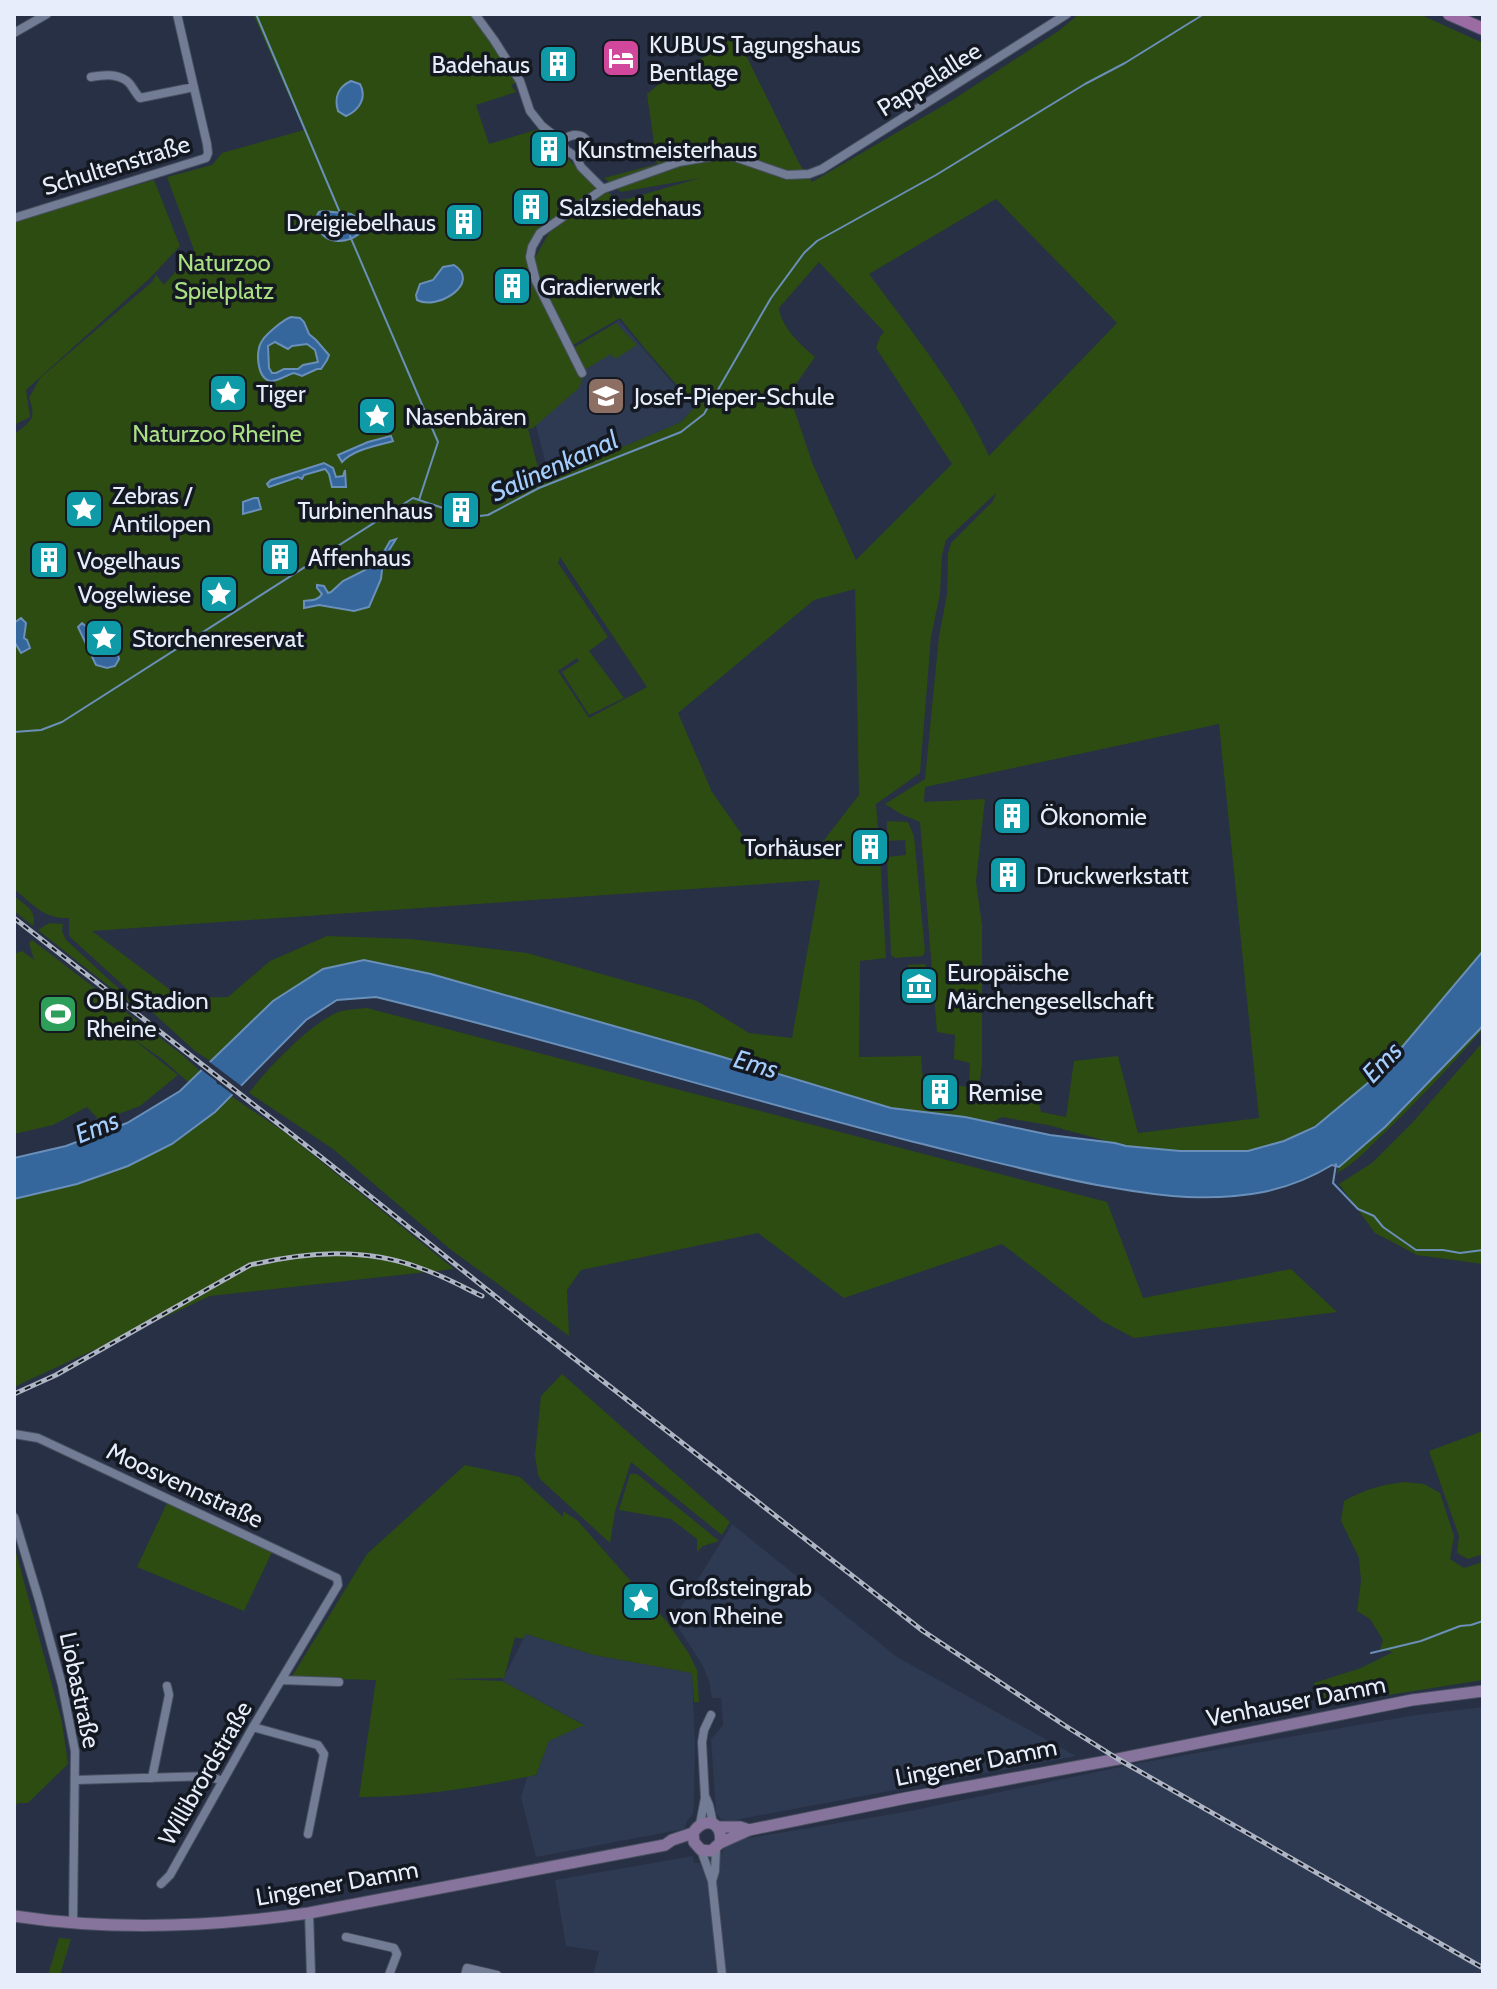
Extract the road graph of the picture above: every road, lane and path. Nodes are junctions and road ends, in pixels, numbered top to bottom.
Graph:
1 (47, 14) edge
2 (177, 14) edge
3 (475, 14) edge
4 (1067, 14) edge
5 (1449, 14) edge
6 (1483, 29) edge
7 (14, 33) edge
8 (91, 77) dead end
9 (194, 87) junction
10 (560, 140) junction
11 (576, 157) junction
12 (603, 189) junction
13 (14, 218) edge
14 (582, 373) dead end
15 (14, 1434) edge
16 (14, 1517) edge
17 (337, 1578) joint
18 (281, 1680) junction
19 (339, 1682) dead end
20 (167, 1686) dead end
21 (1483, 1691) edge
22 (711, 1715) dead end
23 (253, 1727) junction
24 (1118, 1759) joint
25 (152, 1778) junction
26 (76, 1780) junction
27 (222, 1781) junction
28 (705, 1798) junction
29 (715, 1825) junction
30 (696, 1829) junction
31 (749, 1830) junction
32 (308, 1834) dead end
33 (665, 1845) junction
34 (718, 1846) junction
35 (699, 1848) junction
36 (712, 1881) junction
37 (161, 1884) dead end
38 (309, 1913) junction
39 (14, 1916) edge
40 (73, 1923) junction
41 (346, 1937) dead end
42 (466, 1971) edge
43 (311, 1975) edge
44 (389, 1975) edge
45 (497, 1975) edge
46 (722, 1975) edge

1 - 7 street
2 - 9 street, Schultenstraße
3 - 10 street
4 - 12 street, Pappelallee
5 - 6 main road
8 - 9 street
9 - 13 street, Schultenstraße
10 - 11 street
10 - 11 street
11 - 12 street
12 - 14 street
15 - 17 street, Moosvennstraße
16 - 26 street, Liobastraße
17 - 18 street, Willibrordstraße
18 - 19 street
18 - 23 street, Willibrordstraße
20 - 25 street
21 - 24 main road, Venhauser Damm
22 - 28 street
23 - 27 street, Willibrordstraße
23 - 32 street
24 - 31 main road, Lingener Damm
25 - 26 street
25 - 27 street
26 - 40 street, Liobastraße
27 - 37 street, Willibrordstraße
28 - 29 street
28 - 30 street
29 - 30 main road
29 - 31 main road, Lingener Damm
29 - 34 main road
30 - 33 main road, Lingener Damm
30 - 35 main road
31 - 34 main road, Lingener Damm
33 - 35 main road, Lingener Damm
33 - 38 main road, Lingener Damm
34 - 35 main road
34 - 36 street
35 - 36 street
36 - 46 street
38 - 40 main road, Lingener Damm
38 - 43 street
39 - 40 main road, Lingener Damm
41 - 44 street
42 - 45 street

